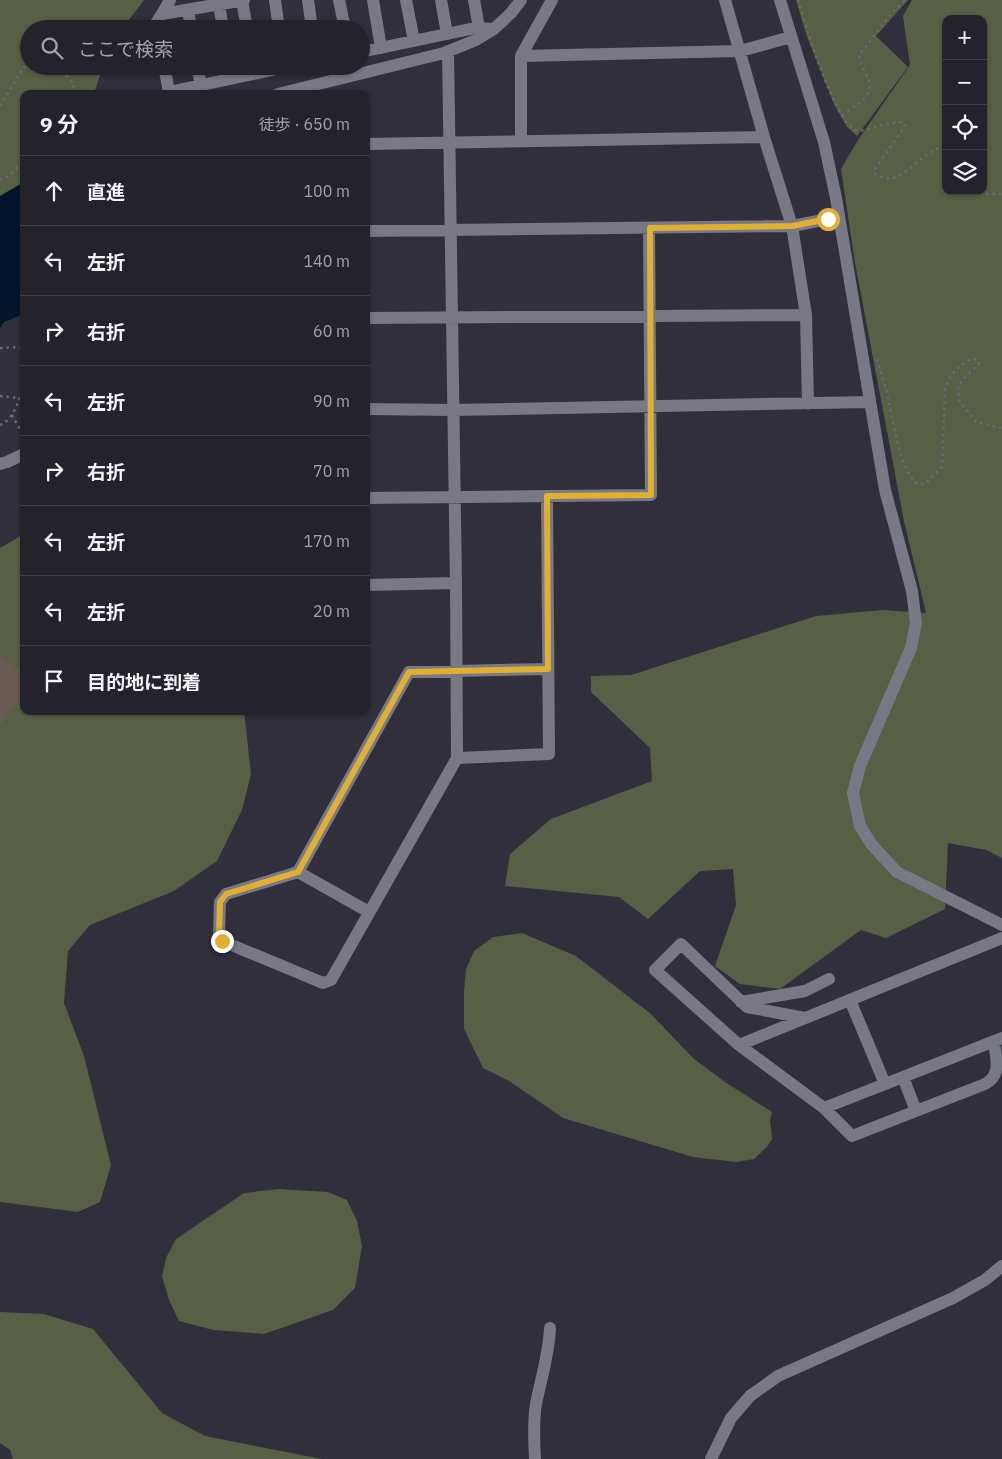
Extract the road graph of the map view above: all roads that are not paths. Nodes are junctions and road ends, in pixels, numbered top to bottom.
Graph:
1 (170, 0) edge
2 (243, 0) edge
3 (275, 0) edge
4 (308, 0) edge
5 (340, 0) edge
6 (373, 0) edge
7 (406, 0) edge
8 (441, 0) edge
9 (474, 0) edge
10 (520, 0) edge
11 (552, 0) edge
12 (725, 0) edge
13 (780, 0) edge
14 (219, 4) junction
15 (188, 10) junction
16 (162, 14) junction
17 (158, 20) edge
18 (190, 20) edge
19 (222, 20) edge
20 (245, 20) edge
21 (278, 20) edge
22 (311, 20) edge
23 (343, 20) edge
24 (479, 28) junction
25 (494, 29) junction
26 (447, 34) junction
27 (791, 38) junction
28 (414, 41) junction
29 (381, 48) junction
30 (370, 50) edge
31 (448, 51) junction
32 (740, 52) junction
33 (521, 56) junction
34 (370, 71) edge
35 (166, 75) edge
36 (199, 75) edge
37 (225, 75) edge
38 (353, 75) edge
39 (201, 85) junction
40 (169, 90) edge
41 (178, 90) edge
42 (294, 90) edge
43 (764, 137) junction
44 (521, 141) junction
45 (449, 142) junction
46 (370, 144) edge
47 (839, 217) junction
48 (792, 226) junction
49 (650, 228) junction
50 (451, 230) junction
51 (370, 231) edge
52 (806, 315) junction
53 (650, 316) junction
54 (452, 317) junction
55 (370, 318) edge
56 (870, 402) junction
57 (808, 404) junction
58 (650, 407) junction
59 (370, 409) edge
60 (453, 410) junction
61 (20, 456) edge
62 (0, 464) edge
63 (547, 496) junction
64 (455, 497) junction
65 (370, 498) edge
66 (456, 583) junction
67 (370, 585) edge
68 (548, 669) junction
69 (456, 671) junction
70 (457, 758) junction
71 (298, 872) junction
72 (370, 912) junction
73 (1002, 925) edge
74 (1002, 938) edge
75 (829, 979) dead end
76 (850, 1000) junction
77 (741, 1002) junction
78 (805, 1018) junction
79 (998, 1039) edge
80 (739, 1045) junction
81 (903, 1077) junction
82 (885, 1084) junction
83 (824, 1108) junction
84 (916, 1111) junction
85 (1002, 1266) edge
86 (550, 1328) dead end
87 (535, 1459) edge
88 (711, 1459) edge

1 - 16 street
2 - 14 street
2 - 20 street
3 - 21 street
4 - 22 street
5 - 23 street
6 - 29 street
7 - 28 street
8 - 26 street
9 - 24 street
10 - 25 street
11 - 33 street
12 - 32 street
13 - 27 street
14 - 15 street
14 - 19 street
15 - 16 street
15 - 18 street
16 - 17 street
24 - 25 street
24 - 26 street
25 - 31 street
26 - 28 street
27 - 32 street
27 - 47 street
28 - 29 street
29 - 30 street
31 - 34 street
31 - 45 street
32 - 33 street
32 - 43 street
33 - 44 street
35 - 40 street
36 - 39 street
37 - 39 street
38 - 42 street
39 - 41 street
43 - 44 street
43 - 48 street
44 - 45 street
45 - 46 street
45 - 50 street
47 - 48 street
47 - 56 street
48 - 49 street
48 - 52 street
49 - 50 street
49 - 53 street
50 - 51 street
50 - 54 street
52 - 53 street
52 - 57 street
53 - 54 street
53 - 58 street
54 - 55 street
54 - 60 street
56 - 57 street
56 - 73 street
57 - 58 street
58 - 60 street
58 - 63 street
59 - 60 street
60 - 64 street
61 - 62 street
63 - 64 street
63 - 68 street
64 - 65 street
64 - 66 street
66 - 67 street
66 - 69 street
68 - 69 street
68 - 70 street
69 - 70 street
69 - 71 street
70 - 72 street
71 - 72 street
71 - 72 street
74 - 76 street
75 - 77 street
76 - 78 street
76 - 82 street
77 - 78 street
77 - 80 street
78 - 80 street
79 - 81 street
79 - 84 street
80 - 83 street
81 - 82 street
81 - 84 street
82 - 83 street
83 - 84 street
85 - 88 street
86 - 87 street

